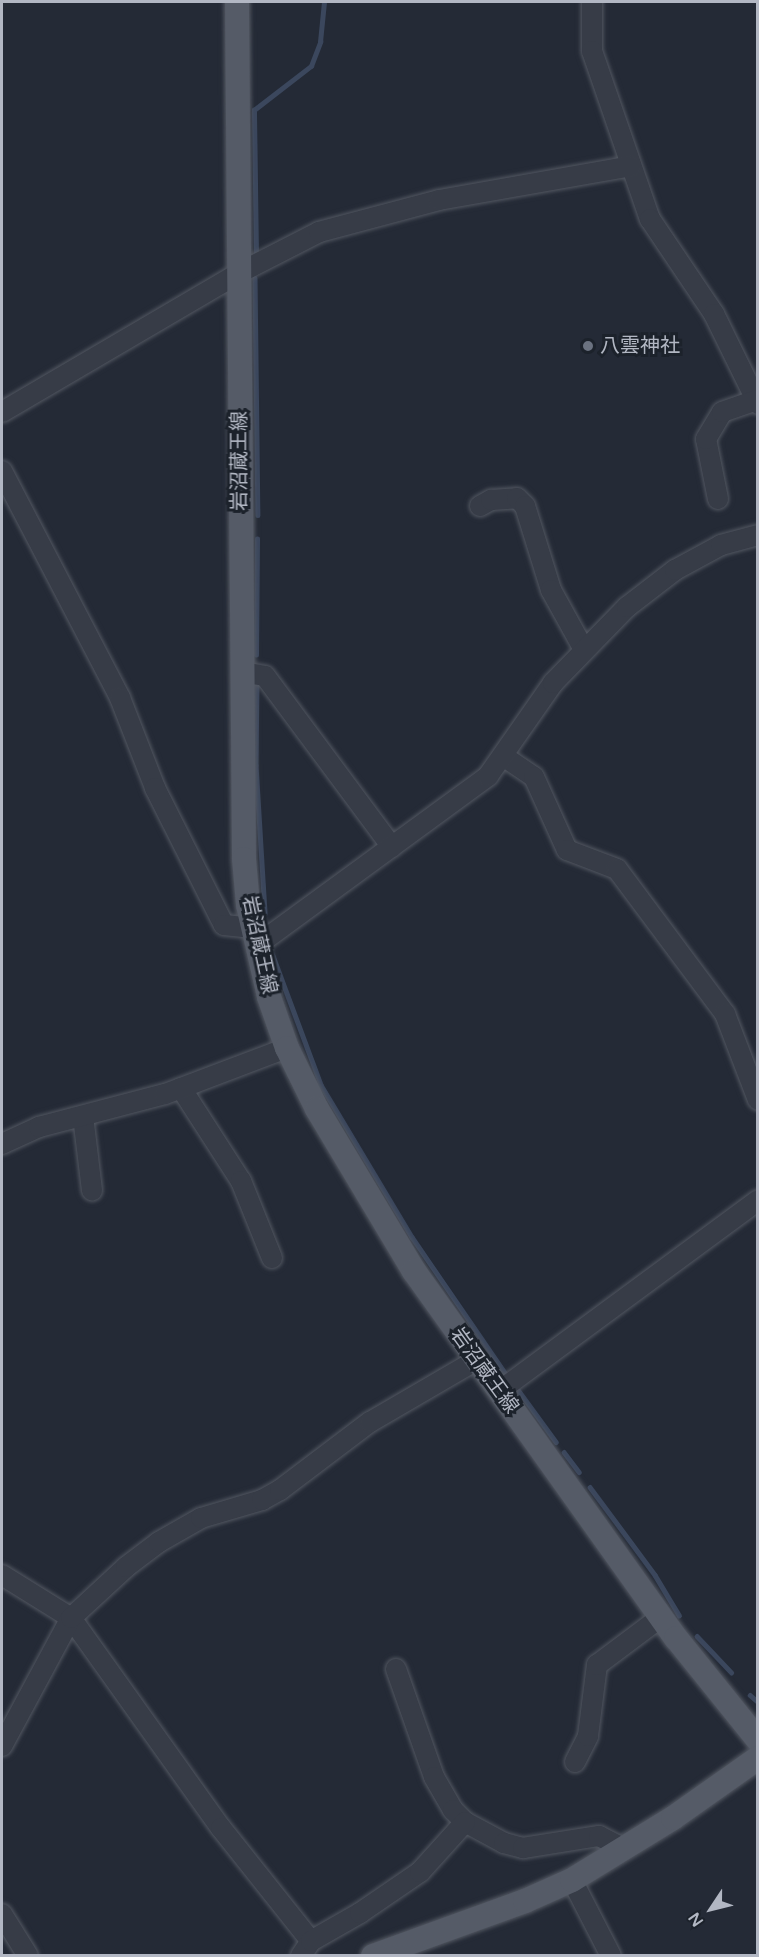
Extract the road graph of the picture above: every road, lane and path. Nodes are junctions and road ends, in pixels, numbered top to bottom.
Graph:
1 (237, 2) edge
2 (592, 2) edge
3 (631, 166) junction
4 (239, 273) junction
5 (757, 402) edge
6 (2, 412) edge
7 (2, 471) edge
8 (718, 499) dead end
9 (480, 506) dead end
10 (758, 535) edge
11 (583, 648) junction
12 (242, 672) junction
13 (503, 756) junction
14 (392, 847) junction
15 (254, 937) junction
16 (287, 1048) junction
17 (181, 1088) junction
18 (758, 1100) edge
19 (83, 1116) junction
20 (2, 1144) edge
21 (92, 1190) dead end
22 (758, 1200) edge
23 (272, 1258) dead end
24 (476, 1361) junction
25 (498, 1392) junction
26 (2, 1575) edge
27 (661, 1617) junction
28 (71, 1618) junction
29 (396, 1669) dead end
30 (758, 1740) edge
31 (2, 1746) edge
32 (758, 1758) edge
33 (575, 1762) dead end
34 (465, 1822) junction
35 (624, 1849) junction
36 (572, 1880) junction
37 (2, 1914) edge
38 (314, 1942) edge
39 (28, 1956) edge
40 (373, 1956) edge
41 (611, 1956) edge

1 - 4 main road, 岩沼蔵王線
2 - 3 street
3 - 4 street
3 - 5 street
4 - 6 street
4 - 12 main road, 岩沼蔵王線
5 - 8 street
7 - 15 street
9 - 11 street
10 - 11 street
11 - 13 street
12 - 14 street
12 - 15 main road, 岩沼蔵王線
13 - 14 street
13 - 18 street
14 - 15 street
15 - 16 main road, 岩沼蔵王線
16 - 17 street
16 - 24 main road, 岩沼蔵王線
17 - 19 street
17 - 23 street
19 - 20 street
19 - 21 street
22 - 25 street
24 - 25 main road, 岩沼蔵王線
24 - 28 street
25 - 27 main road, 岩沼蔵王線
26 - 28 street
27 - 30 main road, 岩沼蔵王線
27 - 33 street
28 - 31 street
28 - 38 street
29 - 34 street
32 - 35 main road
34 - 35 street
34 - 38 street
35 - 36 main road
36 - 40 main road
36 - 41 street
37 - 39 street

